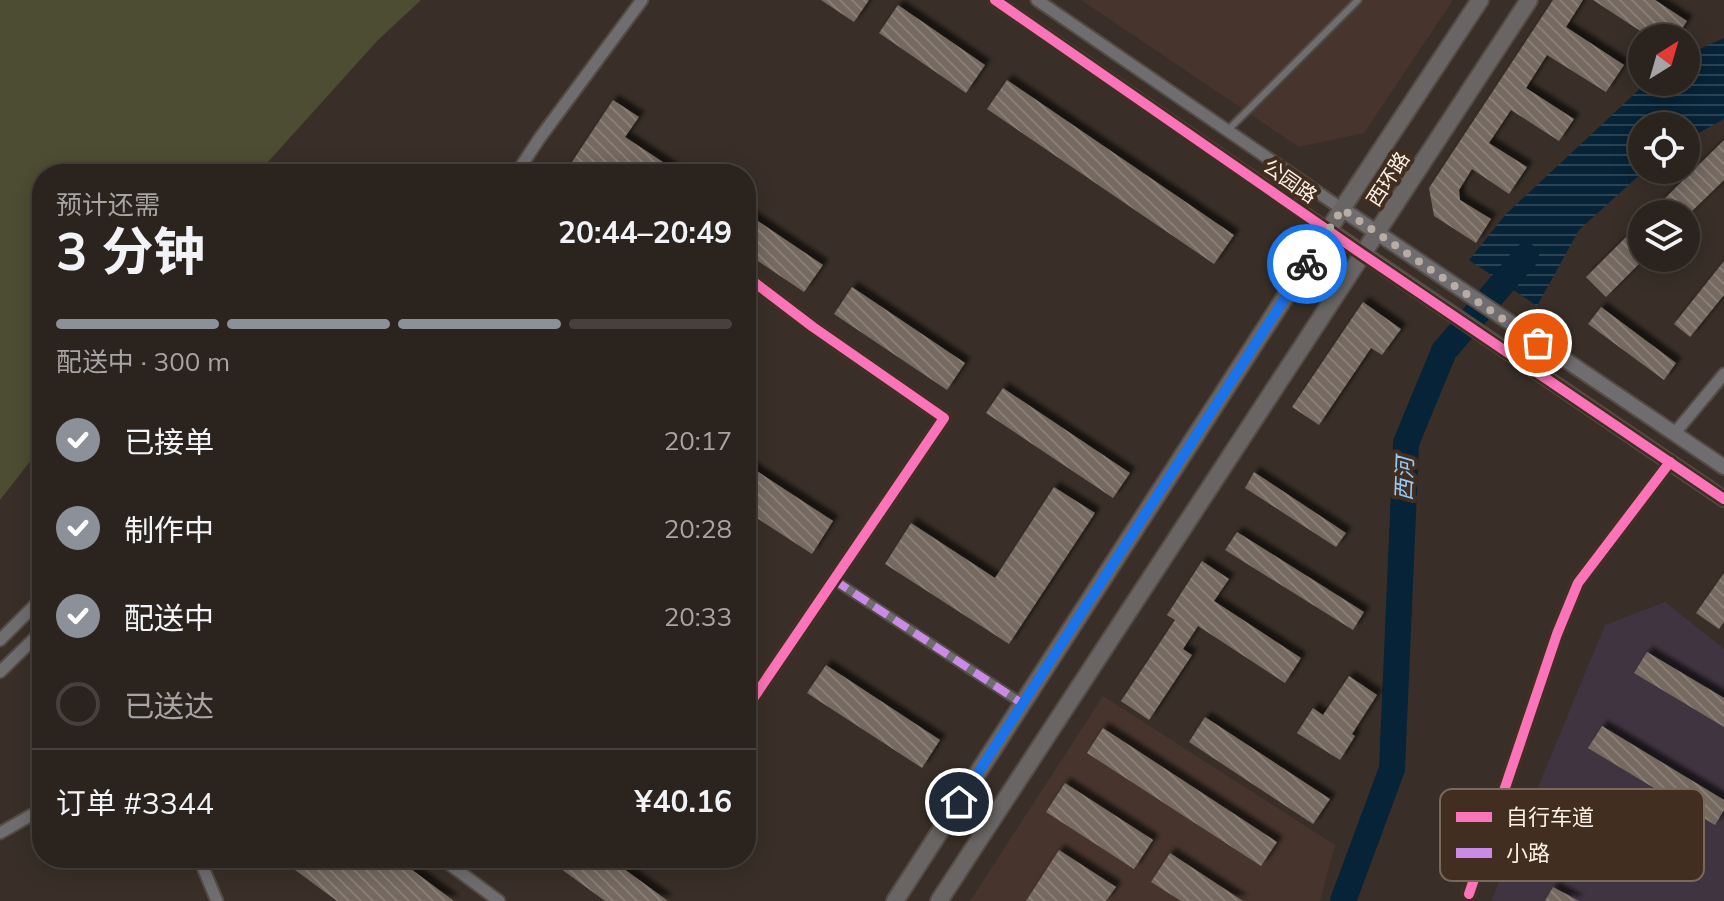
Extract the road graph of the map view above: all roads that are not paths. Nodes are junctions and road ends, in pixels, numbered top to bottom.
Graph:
1 (642, 0) edge
2 (995, 0) edge
3 (1037, 0) edge
4 (1358, 0) edge
5 (1480, 0) edge
6 (1529, 0) edge
7 (1227, 131) junction
8 (523, 164) edge
9 (1342, 209) junction
10 (1329, 230) junction
11 (1376, 233) junction
12 (1362, 254) junction
13 (756, 284) edge
14 (1724, 374) edge
15 (1674, 434) junction
16 (1670, 462) junction
17 (1724, 467) edge
18 (1724, 499) edge
19 (834, 580) junction
20 (32, 608) edge
21 (0, 640) edge
22 (32, 641) edge
23 (0, 672) edge
24 (756, 694) edge
25 (1023, 704) junction
26 (1505, 789) edge
27 (32, 815) edge
28 (0, 833) edge
29 (203, 868) edge
30 (454, 868) edge
31 (1473, 881) edge
32 (1469, 894) dead end
33 (217, 901) edge
34 (499, 901) edge
35 (895, 901) edge
36 (939, 901) edge

1 - 8 street
2 - 10 street, 公园路
3 - 7 street, 公园路
4 - 7 lane
5 - 9 main road, 西环路
6 - 11 main road, 西环路
7 - 9 street, 公园路
9 - 10 main road, 西环路
9 - 11 street, 公园路
10 - 12 street, 公园路
10 - 25 main road, 西环路
11 - 12 main road, 西环路
11 - 15 street, 公园路
12 - 16 street, 公园路
12 - 36 main road, 西环路
13 - 19 street
14 - 15 street
15 - 17 street, 公园路
16 - 18 street, 公园路
16 - 26 street
19 - 24 street
19 - 25 street
20 - 21 street
22 - 23 street
25 - 35 main road, 西环路
27 - 28 street
29 - 33 street
30 - 34 street
31 - 32 street

